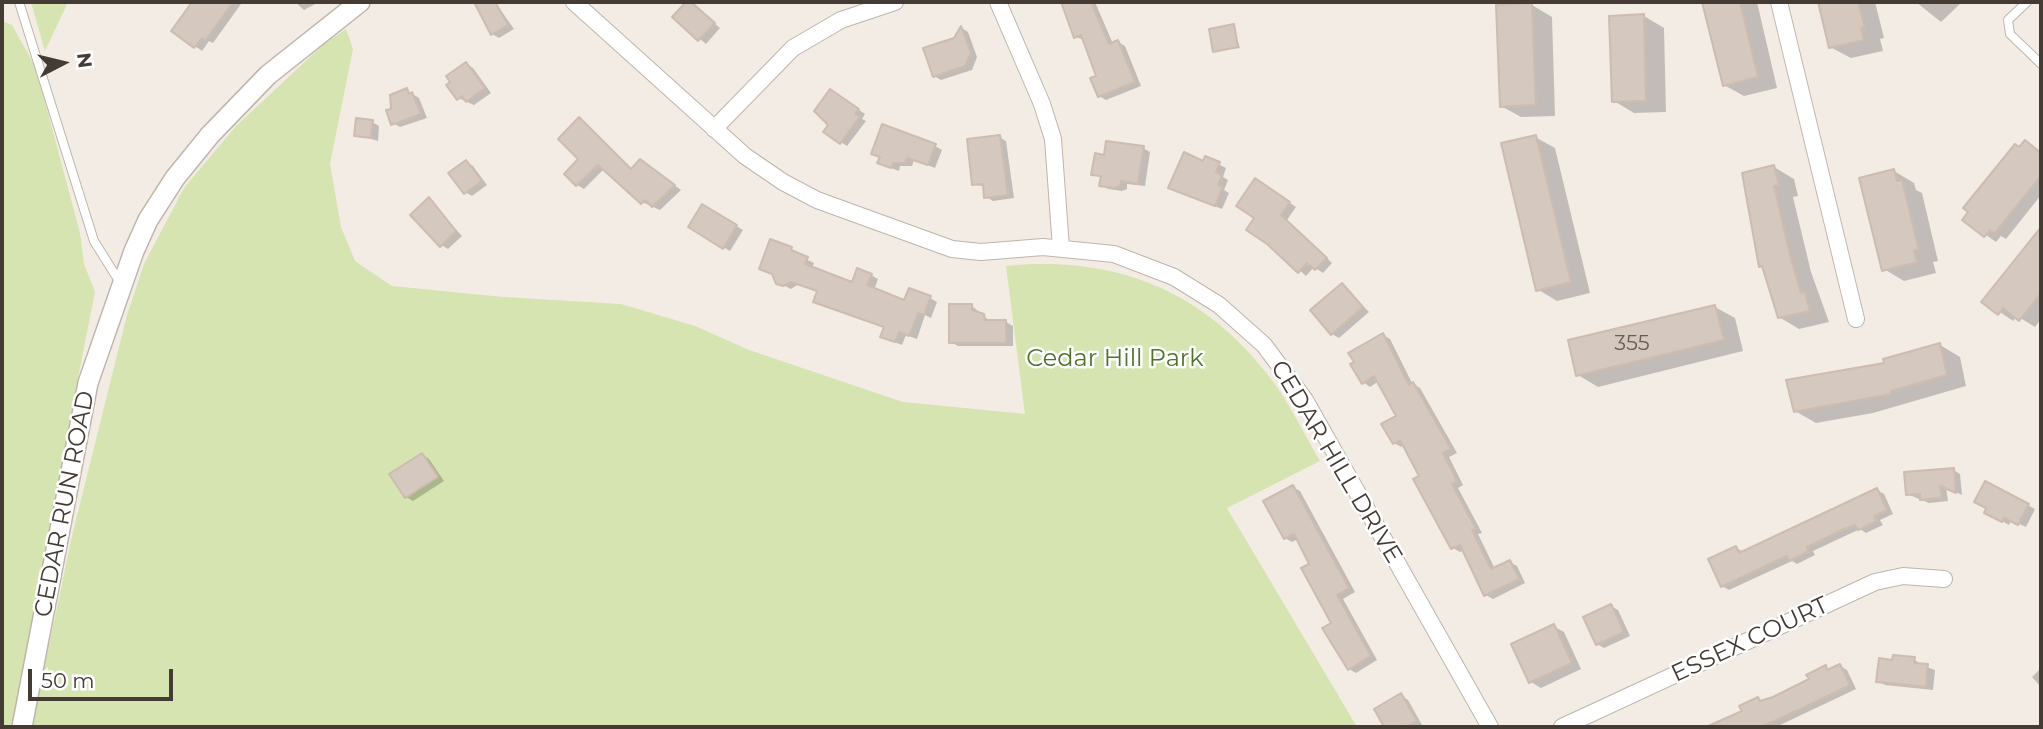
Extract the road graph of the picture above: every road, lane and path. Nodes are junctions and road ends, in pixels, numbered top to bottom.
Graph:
1 (19, 2) edge
2 (360, 2) edge
3 (574, 2) edge
4 (895, 2) edge
5 (998, 2) edge
6 (1779, 2) edge
7 (2027, 2) edge
8 (2041, 64) edge
9 (714, 129) junction
10 (1061, 248) junction
11 (121, 284) junction
12 (1856, 319) dead end
13 (1944, 579) dead end
14 (22, 727) edge
15 (1490, 727) edge
16 (1562, 727) edge

1 - 11 lane
2 - 11 street, CEDAR RUN ROAD
3 - 9 street, CEDAR HILL DRIVE
4 - 9 street
5 - 10 street
6 - 12 street
7 - 8 lane
9 - 10 street, CEDAR HILL DRIVE
10 - 15 street, CEDAR HILL DRIVE
11 - 14 street, CEDAR RUN ROAD
13 - 16 street, ESSEX COURT

